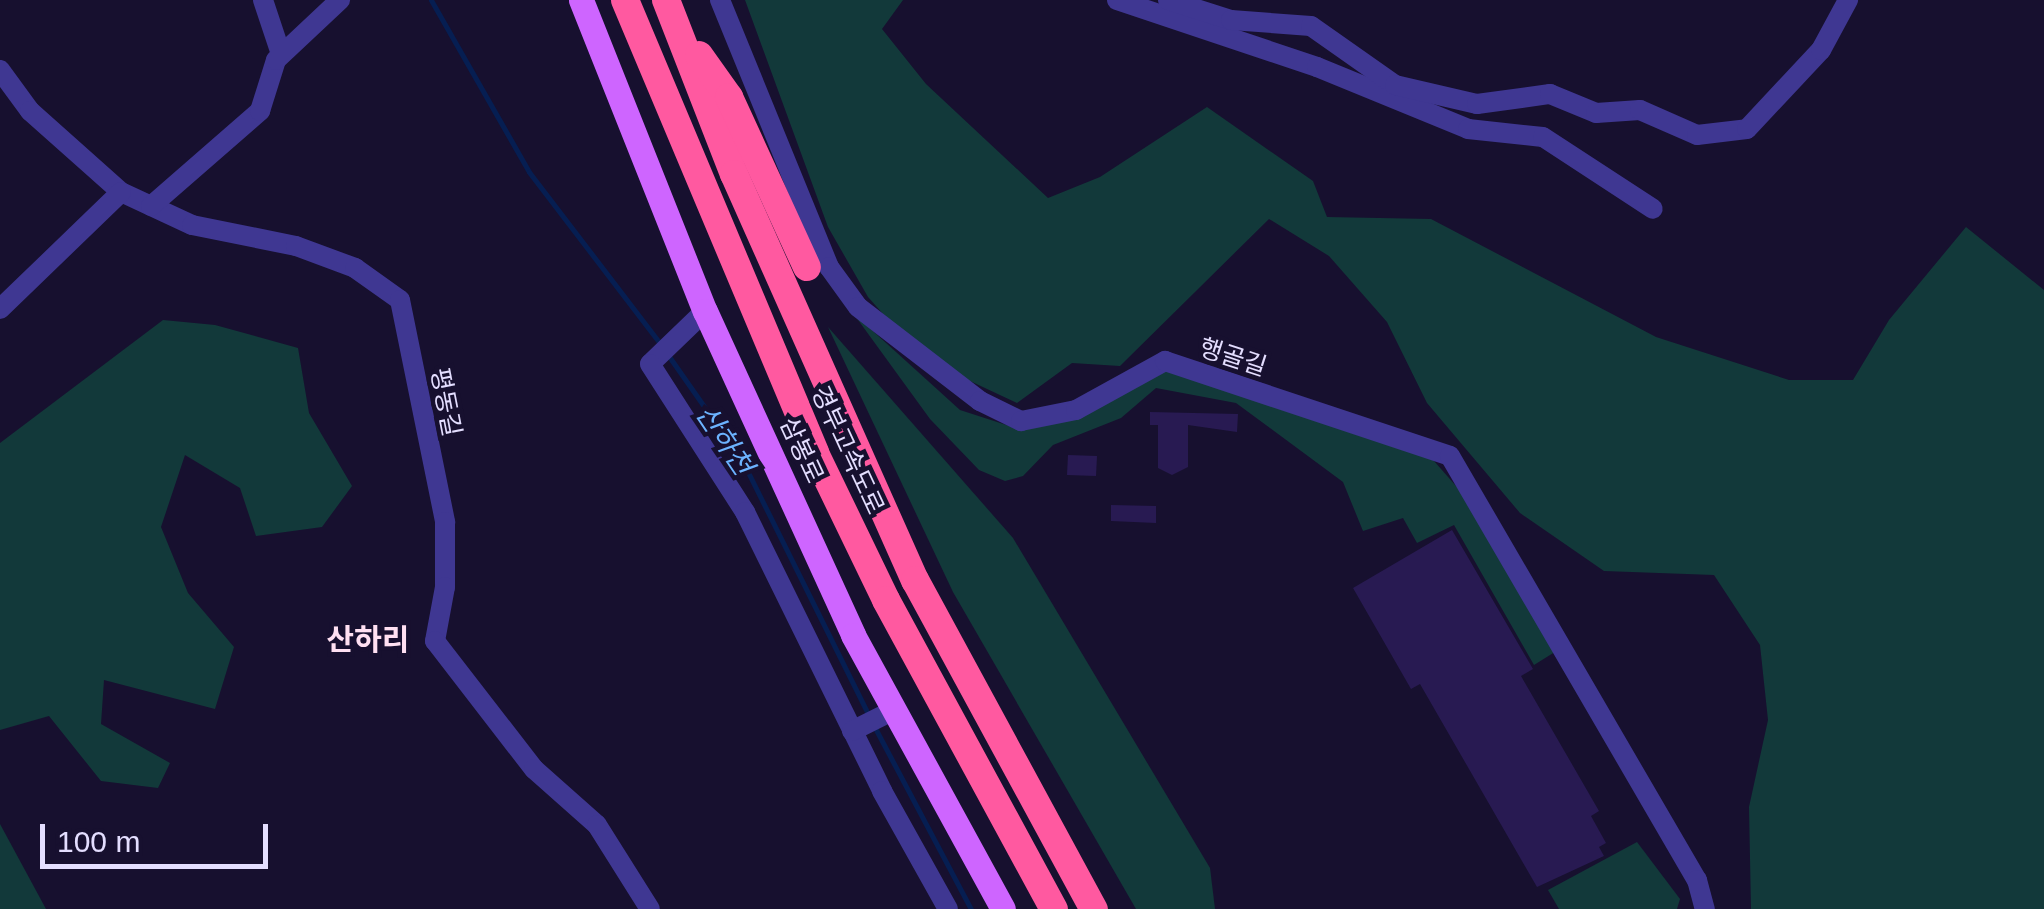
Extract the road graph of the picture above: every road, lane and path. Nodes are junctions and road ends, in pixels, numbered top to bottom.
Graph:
1 (264, 0) edge
2 (340, 0) edge
3 (581, 0) edge
4 (625, 0) edge
5 (720, 0) edge
6 (1117, 0) edge
7 (1168, 0) edge
8 (1848, 0) edge
9 (670, 9) edge
10 (281, 54) junction
11 (0, 70) edge
12 (121, 192) junction
13 (151, 206) junction
14 (1653, 209) dead end
15 (807, 267) dead end
16 (0, 309) edge
17 (705, 311) junction
18 (872, 720) junction
19 (650, 909) edge
20 (948, 909) edge
21 (1003, 909) edge
22 (1054, 909) edge
23 (1094, 909) edge
24 (1705, 909) edge

1 - 10 street
2 - 10 street
3 - 17 main road, 삼봉로
4 - 22 highway, 경부고속도로
5 - 24 street, 행골길
6 - 14 street
7 - 8 street
9 - 15 highway
9 - 23 highway, 경부고속도로
10 - 13 street
11 - 12 street, 평동길
12 - 13 street, 평동길
12 - 16 street
13 - 19 street, 평동길
17 - 18 main road, 삼봉로
17 - 18 street
18 - 20 street
18 - 21 main road, 삼봉로

